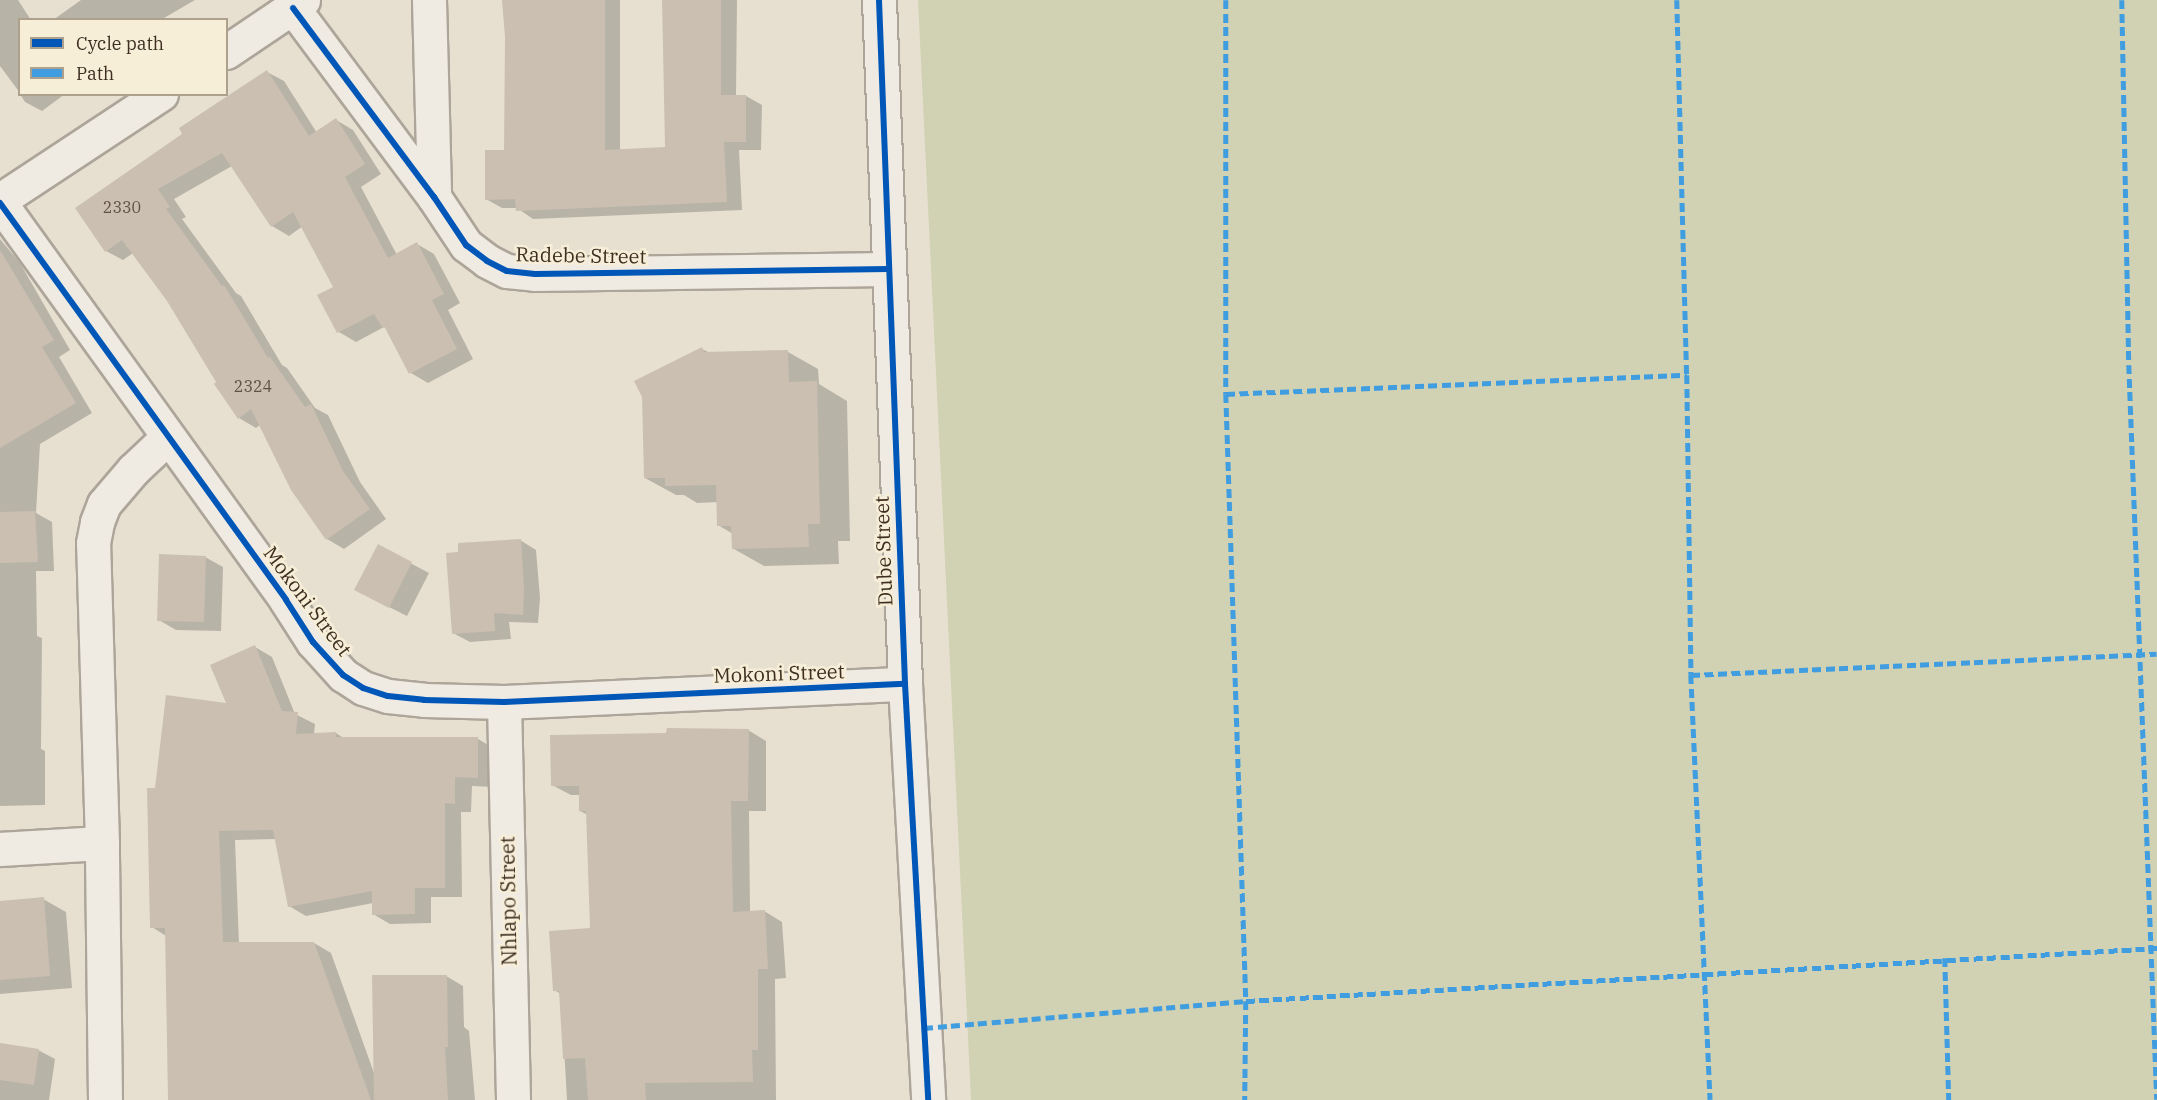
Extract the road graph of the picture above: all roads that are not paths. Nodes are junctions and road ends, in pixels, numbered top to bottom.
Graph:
1 (429, 0) edge
2 (879, 0) edge
3 (298, 4) edge
4 (228, 51) edge
5 (158, 96) edge
6 (434, 197) junction
7 (0, 202) edge
8 (888, 269) junction
9 (168, 437) junction
10 (905, 684) junction
11 (504, 702) junction
12 (102, 843) junction
13 (0, 849) edge
14 (105, 1100) edge
15 (513, 1100) edge
16 (928, 1100) edge

1 - 6 street
2 - 8 street, Dube Street
3 - 4 street
3 - 6 street, Radebe Street
5 - 7 street
6 - 8 street, Radebe Street
7 - 9 street, Mokoni Street
8 - 10 street, Dube Street
9 - 11 street, Mokoni Street
9 - 12 street
10 - 11 street, Mokoni Street
10 - 16 street, Dube Street
11 - 15 street, Nhlapo Street
12 - 13 street
12 - 14 street

